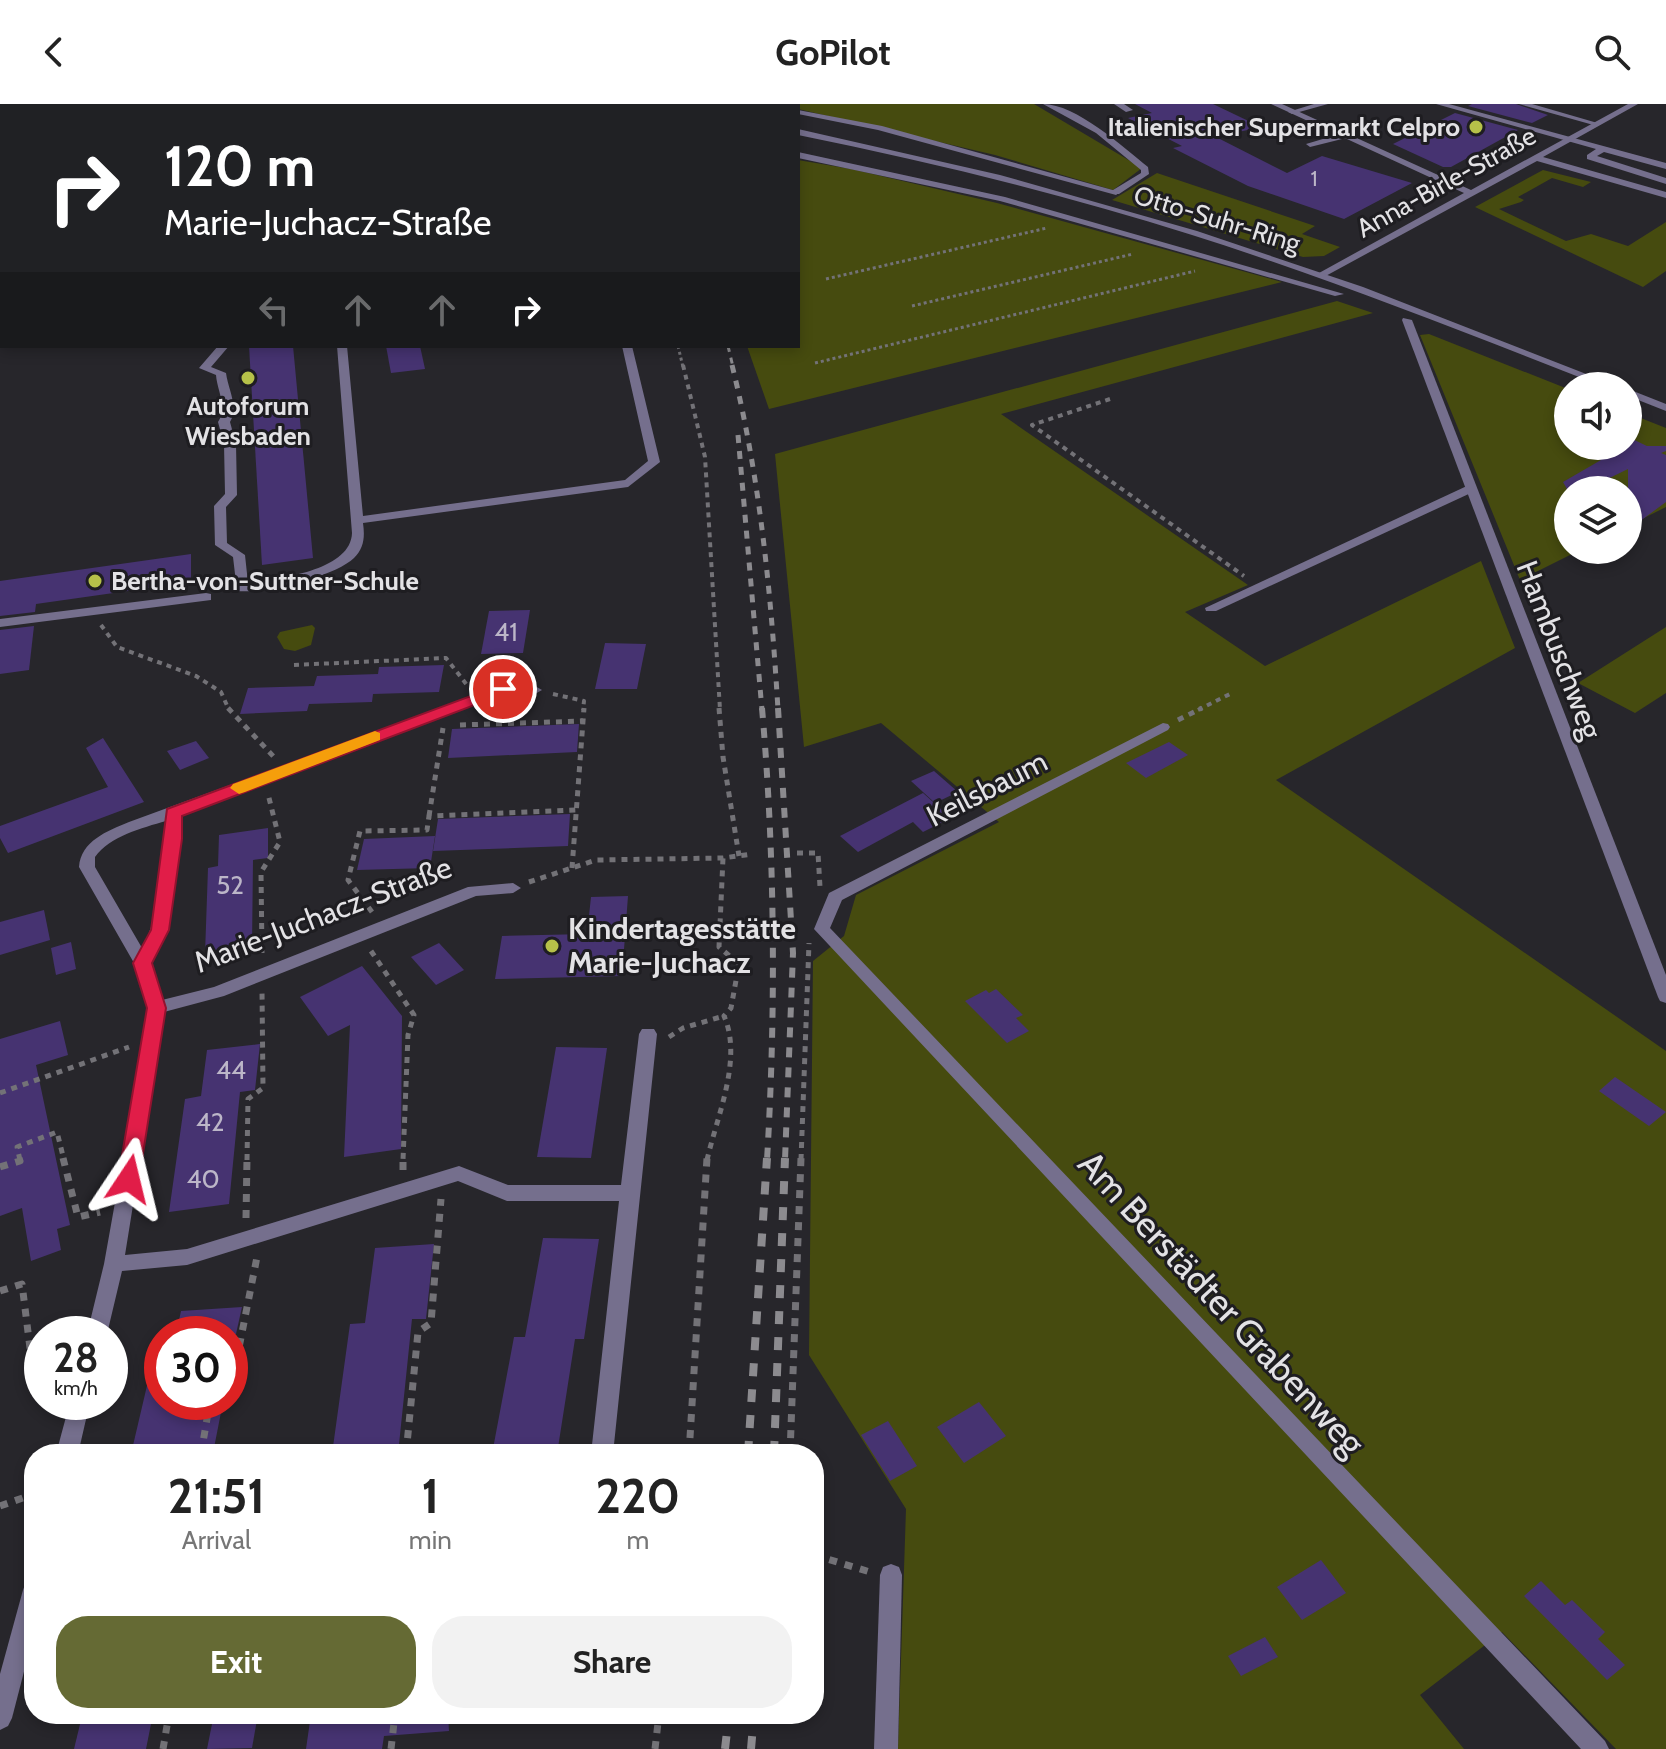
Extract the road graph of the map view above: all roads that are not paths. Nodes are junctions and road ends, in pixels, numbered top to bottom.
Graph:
1 (1047, 104) edge
2 (1118, 104) edge
3 (1275, 104) edge
4 (1324, 104) edge
5 (1440, 104) edge
6 (1523, 104) edge
7 (1619, 104) edge
8 (1632, 105) edge
9 (1129, 110) dead end
10 (800, 112) edge
11 (1292, 112) junction
12 (1597, 124) junction
13 (800, 132) edge
14 (1343, 136) junction
15 (1570, 139) junction
16 (1310, 144) dead end
17 (1603, 149) junction
18 (800, 155) edge
19 (1536, 158) junction
20 (1666, 166) edge
21 (1666, 181) edge
22 (1116, 192) junction
23 (1471, 193) junction
24 (1666, 195) edge
25 (1096, 205) junction
26 (1322, 275) junction
27 (1339, 294) dead end
28 (1407, 320) dead end
29 (222, 348) edge
30 (342, 348) edge
31 (627, 348) edge
32 (1575, 372) edge
33 (1642, 398) edge
34 (1666, 408) edge
35 (1469, 489) junction
36 (357, 520) junction
37 (206, 597) dead end
38 (1211, 608) dead end
39 (0, 623) edge
40 (535, 690) road end
41 (1163, 727) road end
42 (173, 813) junction
43 (513, 888) road end
44 (822, 929) joint
45 (142, 963) junction
46 (1666, 997) edge
47 (156, 1008) junction
48 (648, 1034) dead end
49 (629, 1193) junction
50 (114, 1264) junction
51 (101, 1316) edge
52 (76, 1420) edge
53 (70, 1444) edge
54 (603, 1444) edge
55 (891, 1575) road end
56 (24, 1657) edge
57 (0, 1718) edge
58 (886, 1749) edge
59 (1597, 1749) edge

1 - 22 street
2 - 9 street
3 - 11 street
4 - 11 street
5 - 15 street
6 - 12 street
7 - 8 street
8 - 12 street, Anna-Birle-Straße
10 - 22 street
11 - 14 street
12 - 15 street, Anna-Birle-Straße
13 - 25 street, Otto-Suhr-Ring
14 - 16 street
14 - 23 street
15 - 17 street
15 - 19 street, Anna-Birle-Straße
17 - 20 street
17 - 21 street
18 - 27 street
19 - 23 street, Anna-Birle-Straße
19 - 24 street
22 - 25 street
23 - 26 street, Anna-Birle-Straße
25 - 26 street, Otto-Suhr-Ring
26 - 32 street, Otto-Suhr-Ring
28 - 35 street, Hambuschweg
29 - 36 street
30 - 36 street
31 - 36 street
33 - 34 street
35 - 38 street
35 - 46 street, Hambuschweg
37 - 39 street
40 - 42 street
41 - 44 street, Keilsbaum
42 - 45 street, Marie-Juchacz-Straße
42 - 45 street
43 - 47 street, Marie-Juchacz-Straße
44 - 59 street, Am Berstädter Grabenweg
45 - 47 street
47 - 50 street
48 - 49 street
49 - 50 street
49 - 54 street
50 - 51 street
52 - 53 street
55 - 58 street
56 - 57 street

